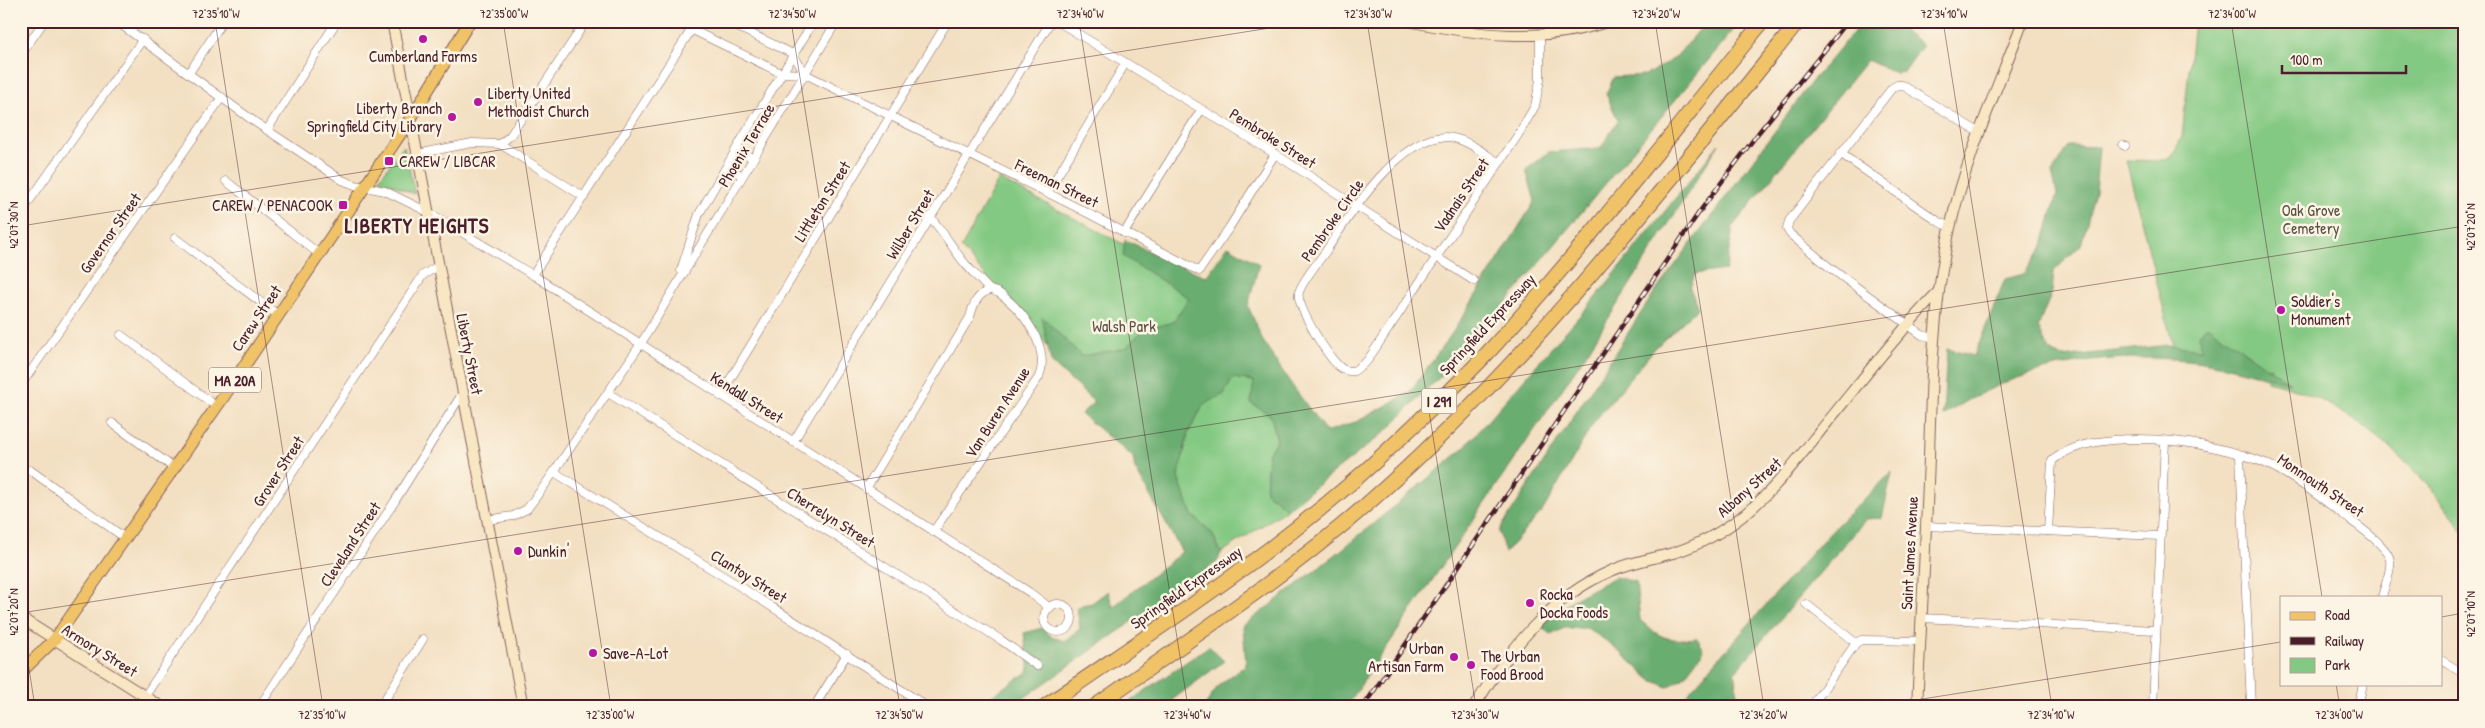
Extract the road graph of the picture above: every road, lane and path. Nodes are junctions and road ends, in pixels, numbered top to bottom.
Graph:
1 (44, 21) edge
2 (116, 21) edge
3 (223, 21) edge
4 (337, 21) edge
5 (392, 21) edge
6 (470, 21) edge
7 (586, 21) edge
8 (674, 21) edge
9 (697, 21) edge
10 (725, 21) edge
11 (814, 21) edge
12 (837, 21) edge
13 (948, 21) edge
14 (1051, 21) edge
15 (1057, 21) edge
16 (1408, 21) edge
17 (1609, 21) edge
18 (1763, 21) edge
19 (1800, 21) edge
20 (2023, 21) edge
21 (690, 30) junction
22 (1540, 36) junction
23 (142, 39) junction
24 (21, 54) edge
25 (793, 54) junction
26 (1124, 64) junction
27 (189, 73) junction
28 (781, 73) junction
29 (805, 74) junction
30 (222, 98) junction
31 (1201, 110) junction
32 (890, 117) junction
33 (411, 118) junction
34 (267, 130) junction
35 (1980, 133) junction
36 (500, 144) junction
37 (737, 148) junction
38 (417, 154) junction
39 (1275, 154) junction
40 (1840, 154) junction
41 (968, 155) junction
42 (753, 159) junction
43 (1499, 163) junction
44 (727, 166) junction
45 (742, 176) junction
46 (226, 181) dead end
47 (364, 186) junction
48 (1047, 193) junction
49 (584, 197) junction
50 (1356, 207) junction
51 (428, 212) junction
52 (21, 213) edge
53 (930, 217) junction
54 (1950, 227) junction
55 (1124, 233) junction
56 (175, 238) dead end
57 (319, 254) junction
58 (1436, 256) junction
59 (438, 266) junction
60 (533, 275) junction
61 (1474, 281) dead end
62 (677, 282) junction
63 (990, 290) junction
64 (1938, 292) junction
65 (278, 315) junction
66 (1909, 324) junction
67 (121, 335) dead end
68 (1934, 338) junction
69 (640, 345) junction
70 (1370, 358) joint
71 (21, 385) edge
72 (608, 393) junction
73 (462, 394) junction
74 (720, 396) junction
75 (216, 407) junction
76 (112, 423) dead end
77 (2165, 441) junction
78 (793, 442) junction
79 (2240, 455) junction
80 (174, 468) junction
81 (30, 470) dead end
82 (554, 472) junction
83 (866, 488) junction
84 (487, 520) junction
85 (1925, 526) junction
86 (2048, 531) junction
87 (933, 532) junction
88 (2160, 536) junction
89 (125, 538) junction
90 (2382, 596) edge
91 (1806, 604) dead end
92 (1050, 608) dead end
93 (21, 618) edge
94 (1921, 618) junction
95 (2154, 630) junction
96 (55, 639) junction
97 (423, 639) dead end
98 (1920, 641) junction
99 (1856, 643) junction
100 (847, 654) junction
101 (2442, 661) edge
102 (1037, 666) dead end
103 (21, 672) edge
104 (2464, 674) edge
105 (2363, 686) edge
106 (145, 696) junction
107 (918, 703) edge
108 (162, 707) edge
109 (259, 707) edge
110 (380, 707) edge
111 (521, 707) edge
112 (814, 707) edge
113 (928, 707) edge
114 (1044, 707) edge
115 (1094, 707) edge
116 (1474, 707) edge
117 (1811, 707) edge
118 (1917, 707) edge
119 (2153, 707) edge
120 (2251, 707) edge
121 (2358, 707) edge

1 - 24 street
2 - 23 street, Kendall Street
3 - 27 street
4 - 34 street
5 - 33 main road, Liberty Street
6 - 33 main road, Carew Street / MA 20A
7 - 36 street
8 - 21 street
9 - 21 street
10 - 25 street
11 - 25 street, Phoenix Terrace
12 - 29 street, Phoenix Terrace
13 - 32 street, Littleton Street
14 - 41 street, Wilber Street
15 - 26 street, Pembroke Street
16 - 22 main road
17 - 22 main road
18 - 114 highway, Springfield Expressway / I 291
19 - 115 highway, I 291
20 - 35 main road, Saint James Avenue
21 - 28 street
21 - 49 street
22 - 43 street, Vadnais Street
23 - 27 street, Kendall Street
23 - 52 street
25 - 28 street, Phoenix Terrace
25 - 29 street
26 - 31 street, Pembroke Street
26 - 48 street
27 - 30 street, Kendall Street
28 - 29 street
28 - 37 street, Phoenix Terrace
29 - 32 street, Freeman Street
29 - 42 street, Phoenix Terrace
30 - 34 street, Kendall Street
30 - 71 street, Governor Street
31 - 39 street, Pembroke Street
31 - 55 street
32 - 41 street, Freeman Street
32 - 74 street, Littleton Street
33 - 38 main road, Liberty Street
33 - 47 main road, Carew Street / MA 20A
34 - 47 street, Kendall Street
35 - 40 street
35 - 54 main road, Saint James Avenue
36 - 38 street
36 - 49 street
37 - 42 street
37 - 44 street, Phoenix Terrace
38 - 51 main road, Liberty Street
39 - 50 street, Pembroke Street
39 - 55 street, Freeman Street
40 - 54 street
40 - 66 street
41 - 48 street, Freeman Street
41 - 53 street, Wilber Street
42 - 45 street, Phoenix Terrace
43 - 50 street, Pembroke Circle
43 - 58 street, Vadnais Street
44 - 45 street
44 - 62 street, Phoenix Terrace
45 - 62 street, Phoenix Terrace
46 - 57 street
47 - 51 street, Kendall Street
47 - 57 main road, Carew Street / MA 20A
48 - 55 street, Freeman Street
49 - 60 street
50 - 58 street, Pembroke Street
50 - 70 street, Pembroke Circle
51 - 59 main road, Liberty Street
51 - 60 street, Kendall Street
53 - 63 street, Van Buren Avenue
53 - 78 street, Wilber Street
54 - 64 main road, Saint James Avenue
56 - 65 street
57 - 65 main road, Carew Street / MA 20A
58 - 61 street, Pembroke Street
58 - 70 street, Vadnais Street
59 - 73 main road, Liberty Street
59 - 106 street, Grover Street
60 - 69 street, Kendall Street
62 - 69 street, Phoenix Terrace
63 - 83 street
63 - 87 street, Van Buren Avenue
64 - 66 main road, Albany Street
64 - 68 main road, Saint James Avenue
65 - 75 main road, Carew Street / MA 20A
66 - 68 street
66 - 116 main road, Albany Street
67 - 75 street
68 - 85 main road, Saint James Avenue
69 - 72 street, Phoenix Terrace
69 - 74 street, Kendall Street
72 - 82 street, Phoenix Terrace
72 - 102 street, Cherrelyn Street
73 - 84 main road, Liberty Street
73 - 109 street, Cleveland Street
74 - 78 street, Kendall Street
75 - 80 main road, Carew Street / MA 20A
76 - 80 street
77 - 79 street, Monmouth Street
77 - 86 street, Monmouth Street
77 - 88 street
78 - 83 street, Kendall Street
79 - 90 street, Monmouth Street
79 - 120 street
80 - 89 main road, Carew Street / MA 20A
81 - 89 street
82 - 84 street, Phoenix Terrace
82 - 100 street, Clantoy Street
83 - 87 street, Kendall Street
84 - 111 main road, Liberty Street
85 - 86 street
85 - 94 main road, Saint James Avenue
86 - 88 street
87 - 92 street, Kendall Street
88 - 95 street
89 - 96 main road, Carew Street / MA 20A
91 - 99 street
93 - 96 main road, Armory Street
94 - 95 street
94 - 98 main road, Saint James Avenue
95 - 119 street
96 - 103 main road, Carew Street / MA 20A
96 - 106 main road, Armory Street
97 - 110 street
98 - 99 street
98 - 118 main road, Saint James Avenue
99 - 117 street
100 - 107 street, Clantoy Street
100 - 112 street
101 - 104 street
105 - 121 street
106 - 108 main road, Armory Street
107 - 113 street, Clantoy Street

